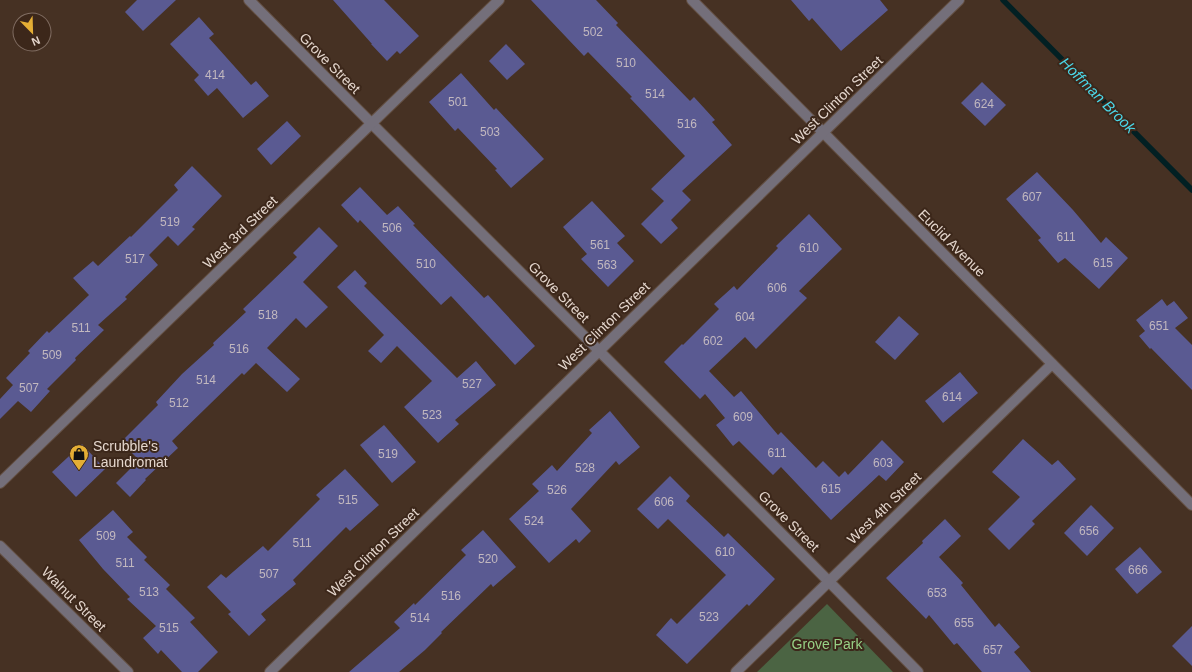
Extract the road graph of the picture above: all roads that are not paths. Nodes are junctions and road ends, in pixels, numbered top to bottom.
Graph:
1 (249, 0) edge
2 (499, 0) edge
3 (692, 0) edge
4 (959, 0) edge
5 (371, 124) junction
6 (823, 133) junction
7 (599, 351) junction
8 (1052, 364) junction
9 (0, 483) edge
10 (1192, 505) edge
11 (0, 546) edge
12 (829, 581) junction
13 (128, 672) edge
14 (270, 672) edge
15 (736, 672) edge
16 (918, 672) edge

1 - 5 street, Grove Street
2 - 5 street, West 3rd Street
3 - 6 street, Euclid Avenue
4 - 6 street, West Clinton Street
5 - 7 street, Grove Street
5 - 9 street, West 3rd Street
6 - 7 street, West Clinton Street
6 - 8 street, Euclid Avenue
7 - 12 street, Grove Street
7 - 14 street, West Clinton Street
8 - 10 street, Euclid Avenue
8 - 12 street, West 4th Street
11 - 13 street, Walnut Street
12 - 15 street, West 4th Street
12 - 16 street, Grove Street

